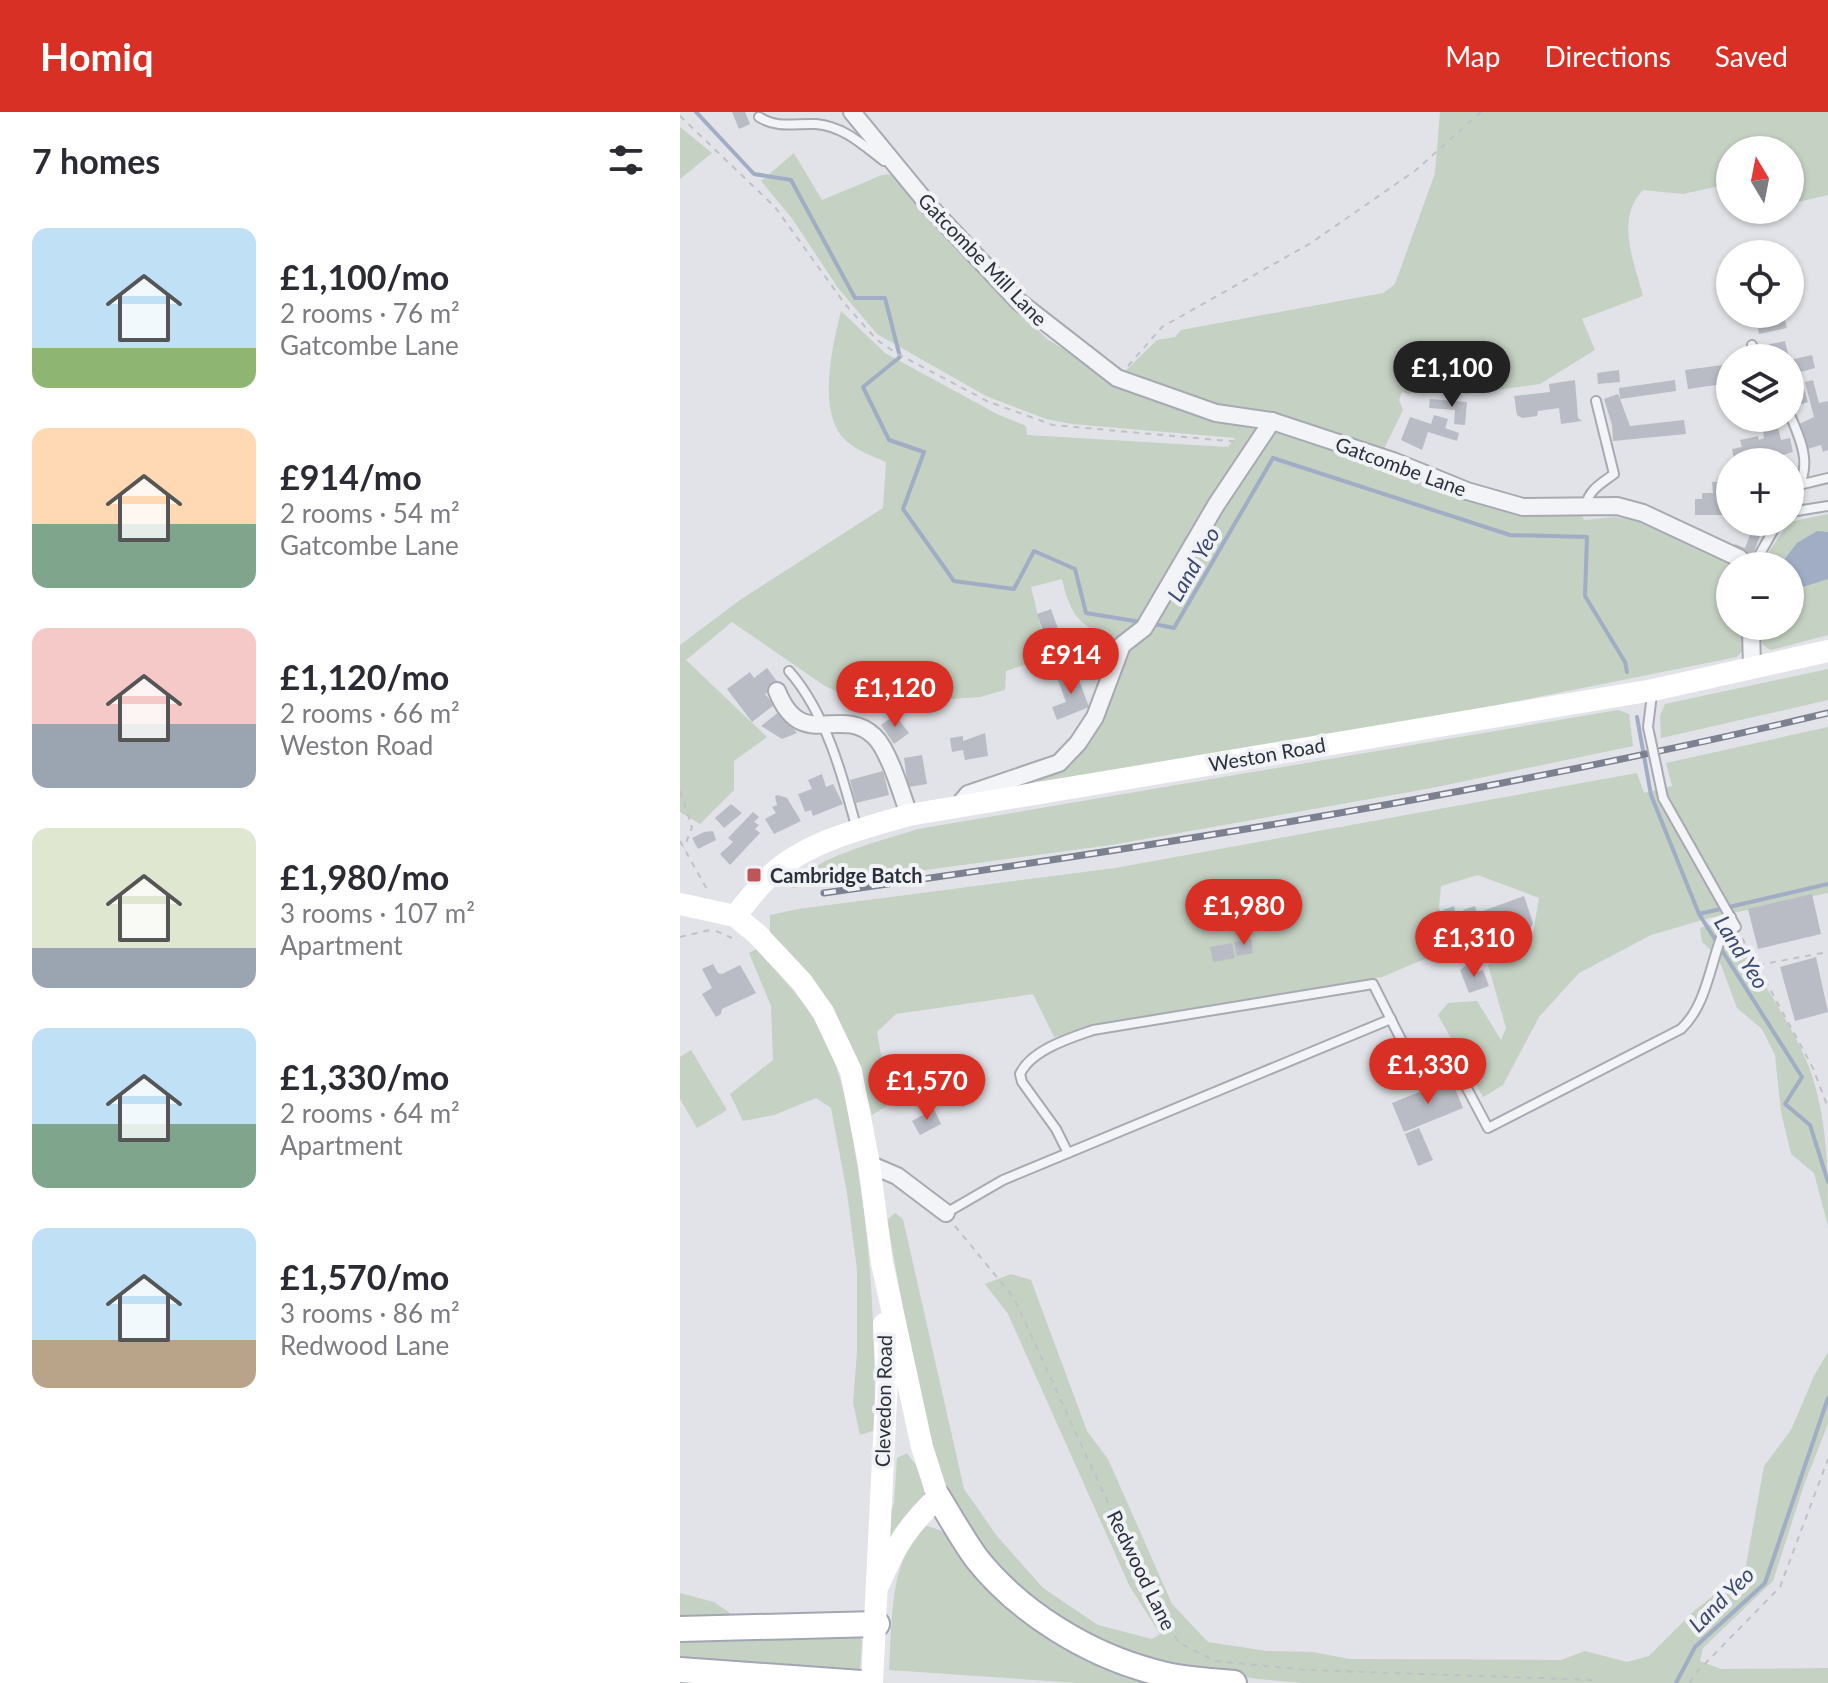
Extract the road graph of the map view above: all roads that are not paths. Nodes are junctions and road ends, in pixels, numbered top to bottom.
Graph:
1 (852, 112) edge
2 (759, 117) dead end
3 (901, 172) junction
4 (1596, 401) dead end
5 (1272, 421) junction
6 (1828, 478) edge
7 (1804, 484) edge
8 (1586, 506) junction
9 (1828, 506) edge
10 (1804, 510) edge
11 (1726, 552) edge
12 (1751, 640) edge
13 (1828, 651) edge
14 (1752, 669) junction
15 (789, 671) dead end
16 (1653, 690) junction
17 (777, 691) dead end
18 (822, 727) junction
19 (958, 806) junction
20 (909, 815) junction
21 (857, 831) junction
22 (680, 904) edge
23 (724, 914) junction
24 (1731, 917) junction
25 (1736, 927) road end
26 (1391, 1019) junction
27 (1068, 1153) junction
28 (869, 1164) junction
29 (946, 1213) joint
30 (882, 1263) junction
31 (922, 1447) junction
32 (938, 1497) junction
33 (877, 1539) junction
34 (879, 1584) junction
35 (877, 1624) junction
36 (680, 1629) edge
37 (680, 1670) edge
38 (827, 1682) edge
39 (861, 1683) edge
40 (872, 1683) edge
41 (1234, 1683) edge

1 - 3 street, Gatcombe Mill Lane
2 - 3 lane
3 - 5 street, Gatcombe Mill Lane
4 - 8 lane
5 - 8 street, Gatcombe Lane
5 - 19 street
6 - 7 lane
8 - 11 street, Gatcombe Lane
9 - 10 lane
12 - 14 street
13 - 14 main road, Weston Road
14 - 16 main road, Weston Road
15 - 18 lane
16 - 19 main road, Weston Road
16 - 24 lane, bridge
17 - 18 street
18 - 20 street
18 - 21 lane
19 - 20 main road, Weston Road
20 - 21 main road, Weston Road
21 - 23 main road, Weston Road
22 - 23 main road, Clevedon Road
23 - 28 main road, Clevedon Road
24 - 25 lane
24 - 26 lane
26 - 27 lane
26 - 27 lane
27 - 29 lane
28 - 29 street
28 - 30 main road, Clevedon Road
30 - 31 main road, Clevedon Road
30 - 33 main road, Clevedon Road
31 - 32 main road, Clevedon Road
31 - 33 main road, Clevedon Road
32 - 34 main road, Clevedon Road
32 - 41 main road
33 - 34 main road, Clevedon Road
34 - 35 main road, Clevedon Road
35 - 36 main road
35 - 40 main road, Clevedon Road
37 - 38 main road
38 - 39 main road

